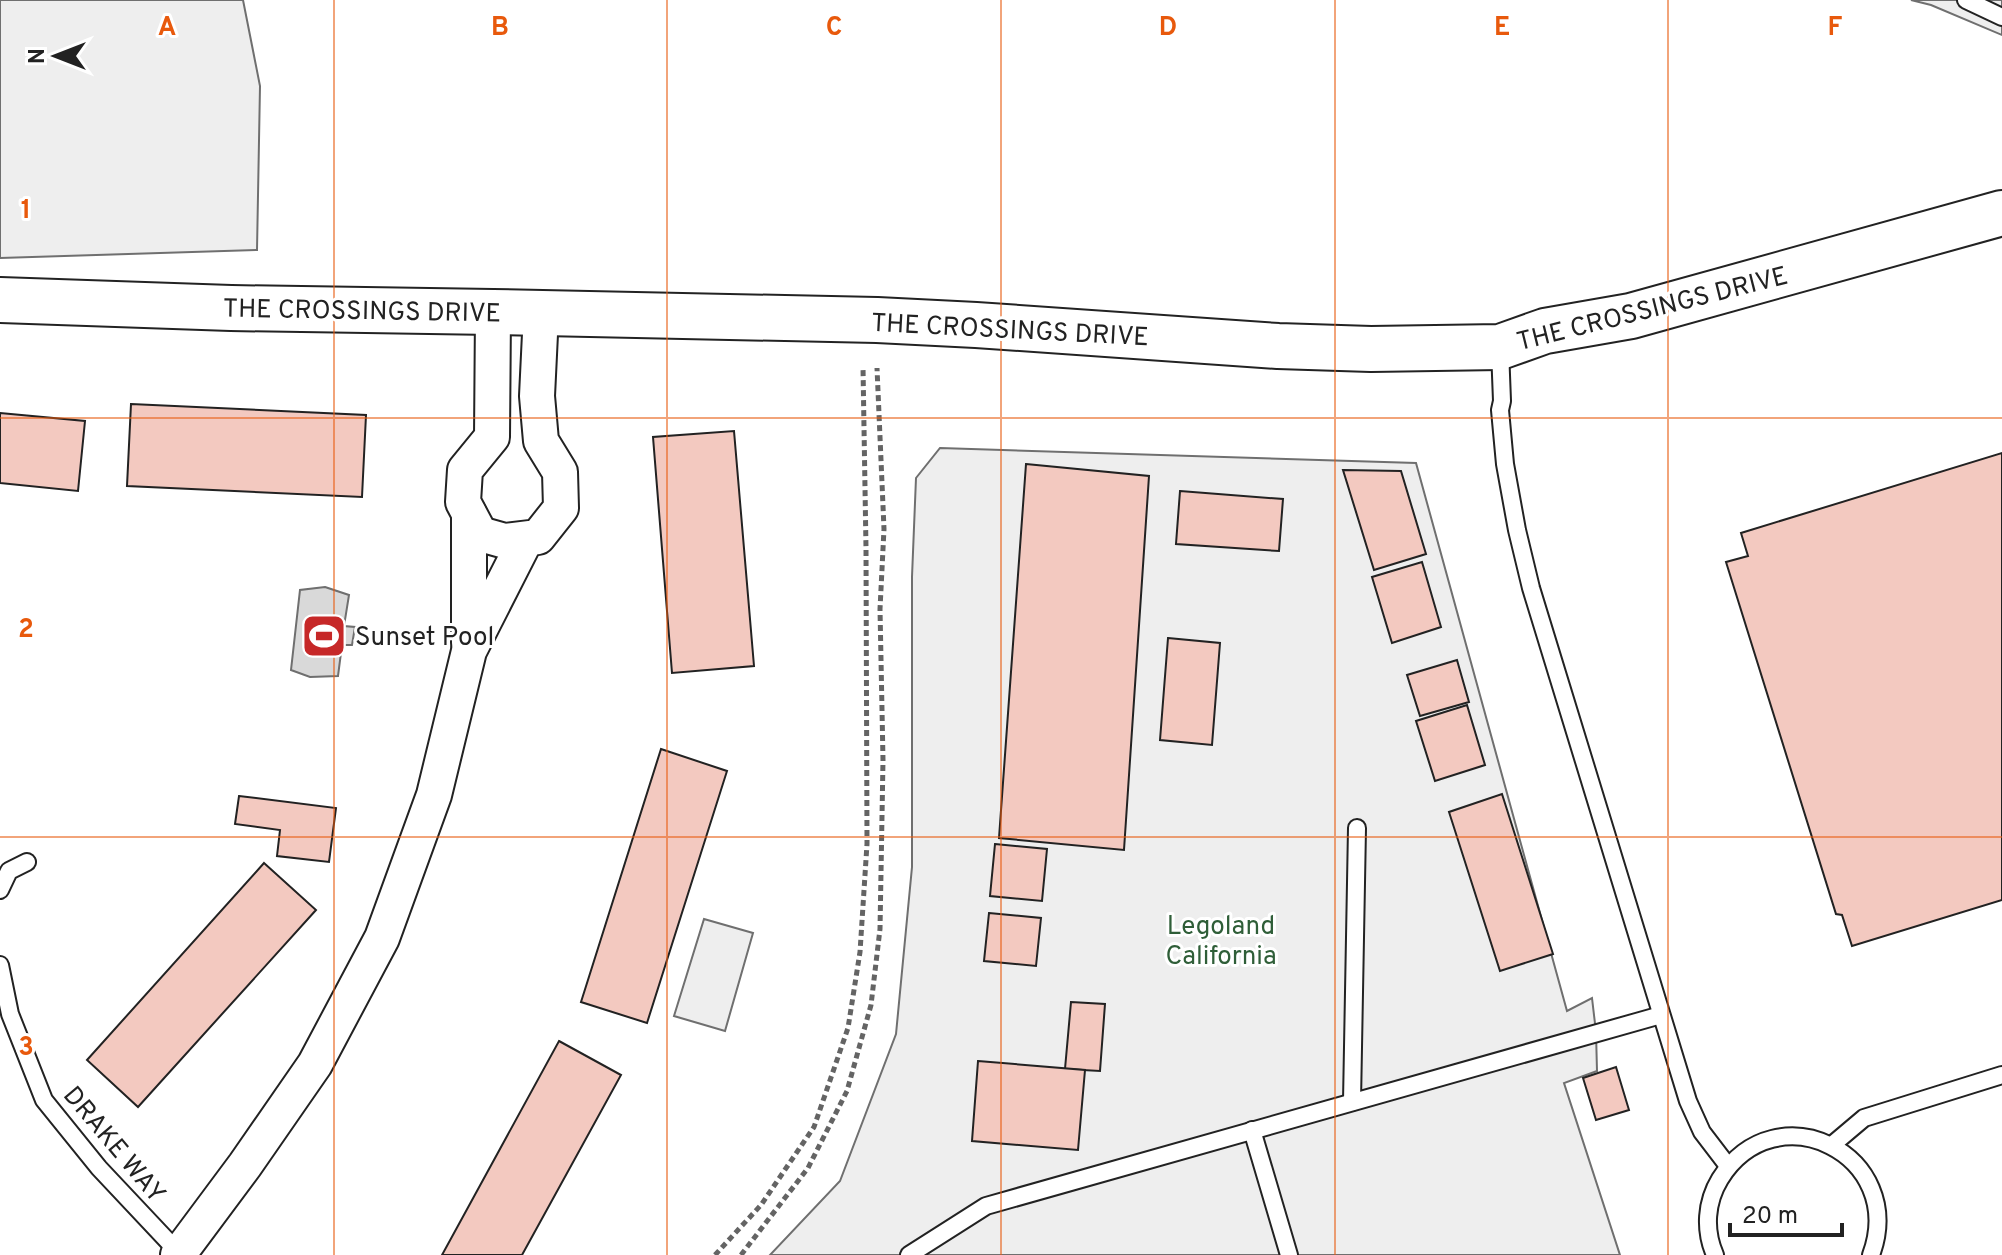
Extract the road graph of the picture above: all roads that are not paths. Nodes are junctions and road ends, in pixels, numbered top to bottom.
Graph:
1 (1966, 0) edge
2 (2002, 17) edge
3 (2002, 213) edge
4 (0, 300) edge
5 (493, 312) junction
6 (541, 313) junction
7 (1500, 347) junction
8 (469, 514) junction
9 (526, 539) junction
10 (469, 651) junction
11 (1357, 828) dead end
12 (27, 862) dead end
13 (0, 890) edge
14 (0, 965) edge
15 (2, 986) edge
16 (1661, 1015) junction
17 (2002, 1075) edge
18 (1352, 1102) junction
19 (1252, 1130) junction
20 (1832, 1145) junction
21 (1728, 1166) junction
22 (179, 1254) edge
23 (909, 1255) edge
24 (1289, 1255) edge
25 (1715, 1255) edge
26 (1871, 1255) edge

1 - 2 lane
3 - 7 street, THE CROSSINGS DRIVE
4 - 5 street, THE CROSSINGS DRIVE
5 - 6 street, THE CROSSINGS DRIVE
5 - 8 street
6 - 7 street, THE CROSSINGS DRIVE
6 - 9 street
7 - 16 lane
8 - 9 street
8 - 10 street
9 - 10 street
10 - 22 street
11 - 18 lane
12 - 13 lane
14 - 15 lane, DRAKE WAY
15 - 22 lane, DRAKE WAY
16 - 18 lane
16 - 21 lane
17 - 20 lane
18 - 19 lane
19 - 23 lane
19 - 24 lane
20 - 21 lane
20 - 26 lane
21 - 25 lane

